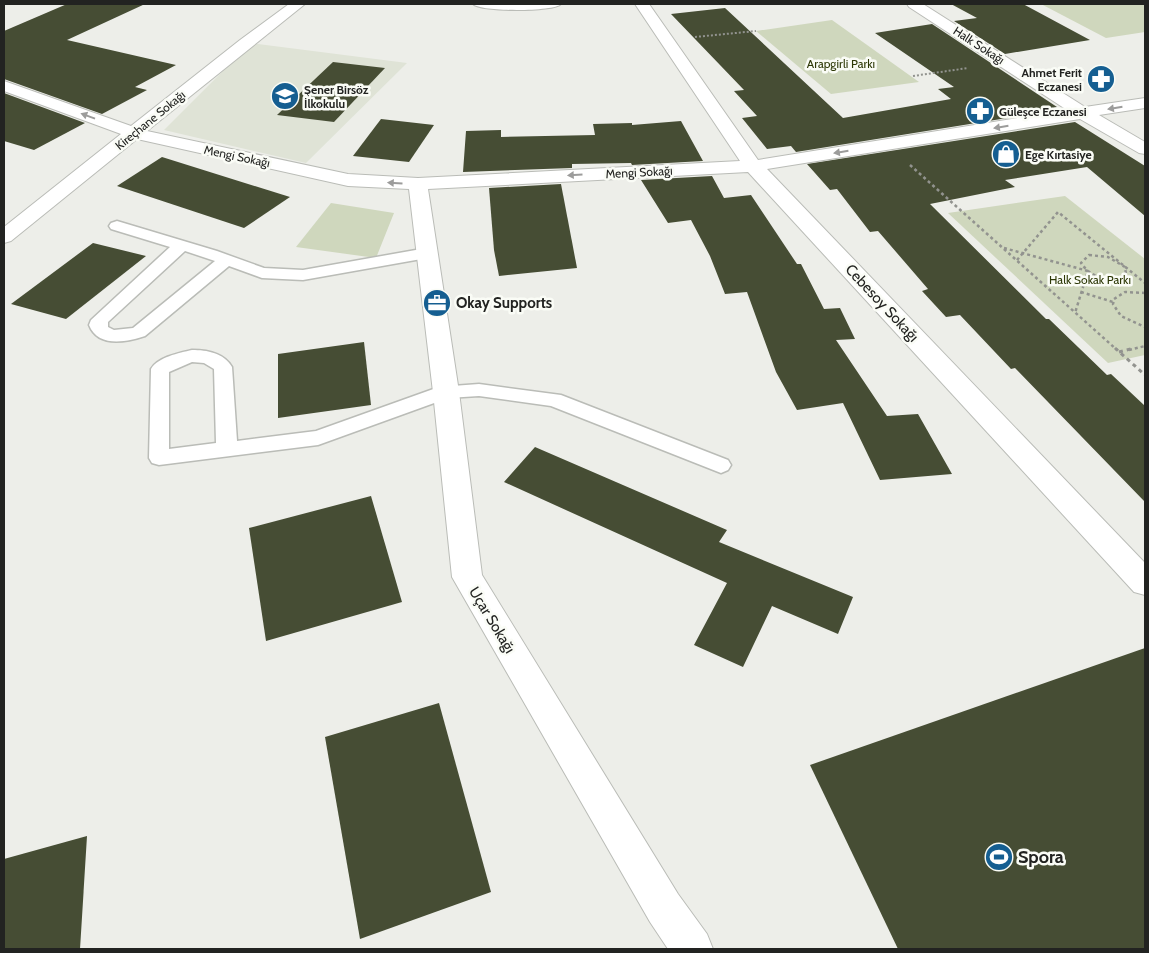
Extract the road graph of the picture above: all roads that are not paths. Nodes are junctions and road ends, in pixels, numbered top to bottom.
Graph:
1 (298, 4) edge
2 (480, 4) edge
3 (554, 4) edge
4 (642, 4) edge
5 (914, 4) edge
6 (4, 86) edge
7 (1145, 104) edge
8 (1084, 114) junction
9 (134, 133) junction
10 (1145, 149) edge
11 (753, 166) junction
12 (418, 184) junction
13 (116, 226) dead end
14 (4, 238) edge
15 (181, 246) junction
16 (427, 253) junction
17 (227, 260) junction
18 (446, 392) junction
19 (228, 449) junction
20 (721, 465) dead end
21 (1145, 583) edge
22 (692, 949) edge

1 - 9 street, Kireçhane Sokağı
2 - 3 street
4 - 11 street, Cebesoy Sokağı
5 - 8 street, Halk Sokağı
9 -> 6 street, Mengi Sokağı
7 -> 8 street, Mengi Sokağı
8 - 10 street, Halk Sokağı
8 -> 11 street, Mengi Sokağı
12 -> 9 street, Mengi Sokağı
9 - 14 street, Kireçhane Sokağı
11 -> 12 street, Mengi Sokağı
11 - 21 street, Cebesoy Sokağı
12 - 16 street, Uçar Sokağı
13 - 15 lane
15 - 17 lane
15 - 17 lane
16 - 17 lane
16 - 18 street, Uçar Sokağı
18 - 19 lane
18 - 20 lane
18 - 22 street, Uçar Sokağı
19 - 19 lane

